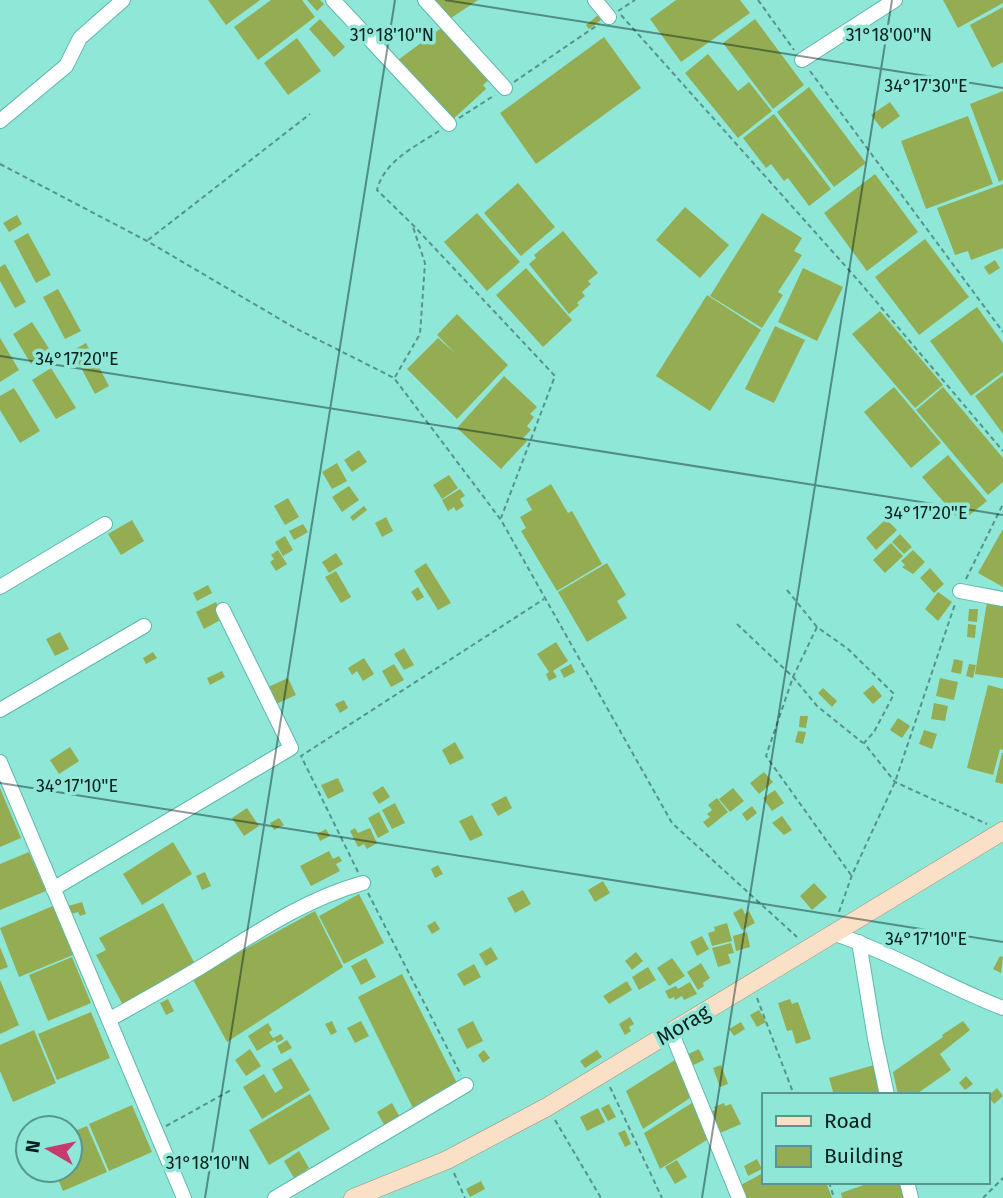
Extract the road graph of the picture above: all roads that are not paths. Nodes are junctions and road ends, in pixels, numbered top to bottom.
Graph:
1 (124, 0) edge
2 (333, 0) edge
3 (425, 0) edge
4 (595, 0) edge
5 (895, 0) edge
6 (609, 17) road end
7 (802, 60) road end
8 (505, 88) road end
9 (0, 121) edge
10 (449, 124) road end
11 (105, 524) dead end
12 (0, 587) edge
13 (960, 591) road end
14 (1003, 599) edge
15 (223, 610) dead end
16 (144, 626) dead end
17 (0, 710) edge
18 (0, 762) edge
19 (1003, 831) edge
20 (363, 883) road end
21 (53, 889) junction
22 (832, 933) junction
23 (859, 942) junction
24 (1003, 1008) edge
25 (110, 1019) junction
26 (671, 1031) junction
27 (466, 1085) road end
28 (887, 1093) edge
29 (184, 1198) edge
30 (275, 1198) edge
31 (353, 1198) edge
32 (739, 1198) edge

1 - 9 street
2 - 10 street
3 - 8 street
4 - 6 street
5 - 7 street
11 - 12 street
13 - 14 street
15 - 21 street
16 - 17 street
18 - 21 street
19 - 22 main road, Morag
20 - 25 street
21 - 25 street
22 - 23 street
22 - 26 main road, Morag
23 - 24 street
23 - 28 street
25 - 29 street
26 - 31 main road, Morag
26 - 32 street
27 - 30 street

